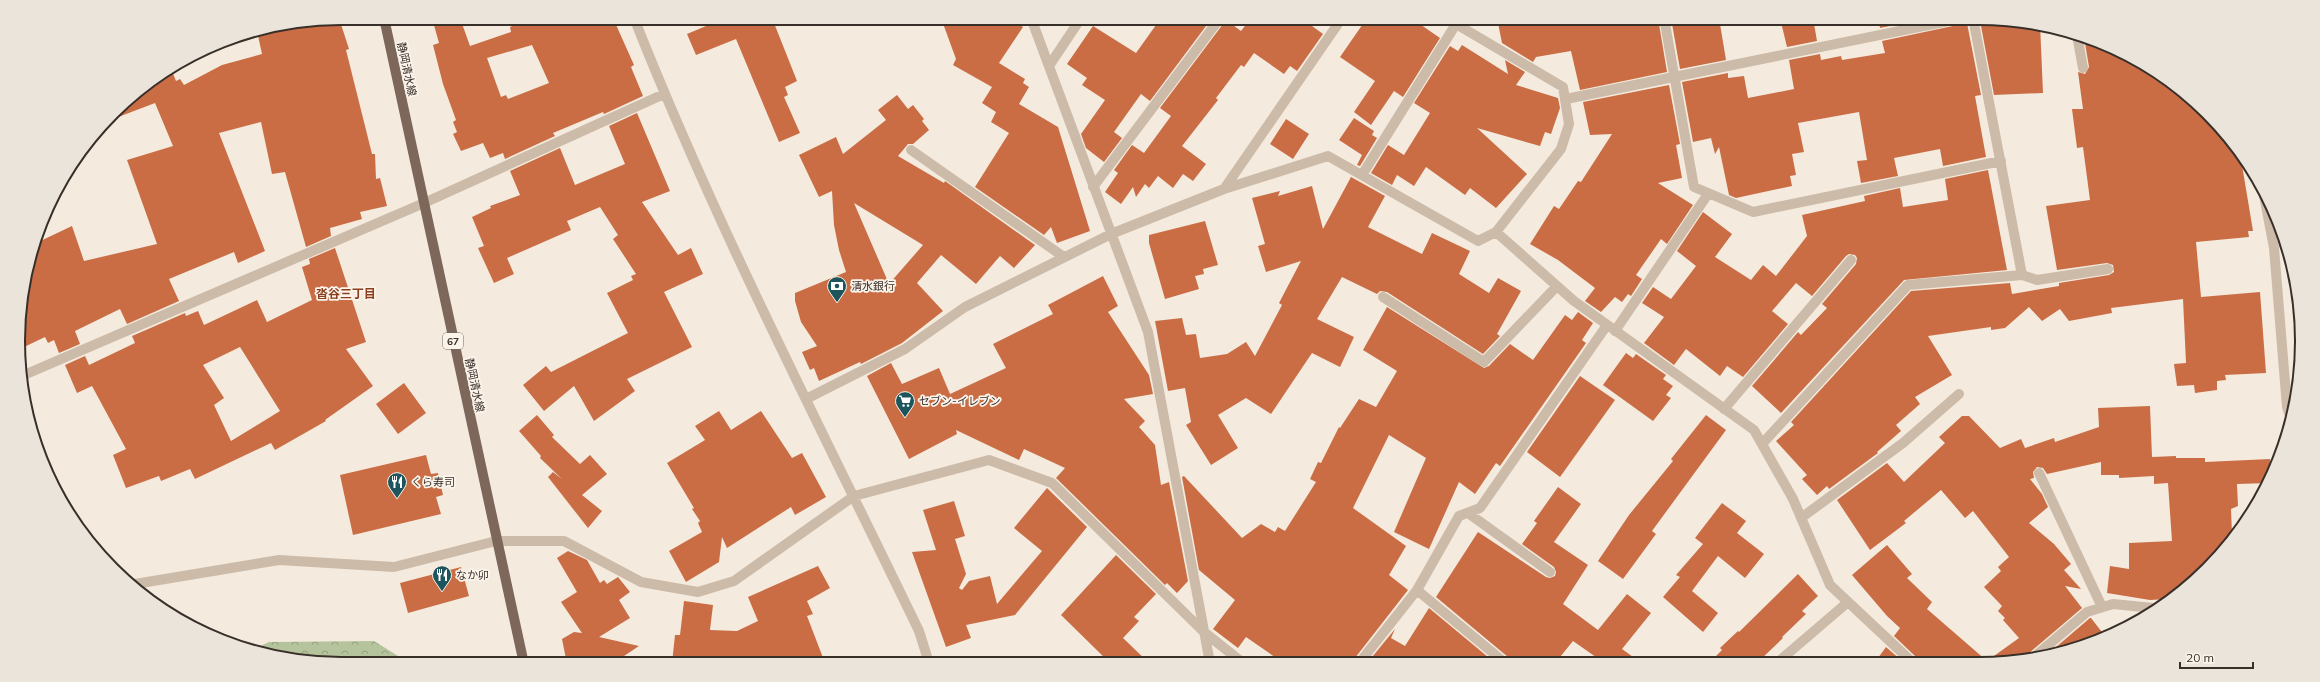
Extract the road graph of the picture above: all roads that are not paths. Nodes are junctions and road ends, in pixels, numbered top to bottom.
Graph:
1 (386, 25) edge
2 (637, 25) edge
3 (1034, 25) edge
4 (1076, 25) edge
5 (1215, 25) edge
6 (1337, 25) edge
7 (1453, 25) edge
8 (1462, 25) edge
9 (1665, 25) edge
10 (1929, 25) edge
11 (1974, 25) edge
12 (2078, 41) edge
13 (1049, 66) junction
14 (2083, 68) dead end
15 (1674, 77) junction
16 (664, 94) junction
17 (1566, 99) junction
18 (911, 150) dead end
19 (2001, 161) junction
20 (1362, 176) junction
21 (1092, 187) junction
22 (1224, 189) junction
23 (1708, 194) junction
24 (424, 203) junction
25 (2267, 212) edge
26 (1496, 232) junction
27 (1111, 234) junction
28 (1064, 257) junction
29 (1851, 260) dead end
30 (2108, 269) dead end
31 (2022, 275) junction
32 (1557, 286) junction
33 (1383, 297) dead end
34 (1611, 328) junction
35 (27, 374) edge
36 (1959, 394) dead end
37 (2290, 397) edge
38 (806, 399) junction
39 (1724, 409) junction
40 (1762, 444) junction
41 (2039, 473) dead end
42 (854, 496) junction
43 (1468, 513) junction
44 (1801, 518) junction
45 (496, 541) junction
46 (1550, 572) dead end
47 (138, 583) edge
48 (1417, 590) junction
49 (1848, 602) junction
50 (2102, 607) junction
51 (2149, 608) edge
52 (1204, 632) junction
53 (2041, 651) edge
54 (522, 657) edge
55 (927, 657) edge
56 (1209, 657) edge
57 (1236, 657) edge
58 (1364, 657) edge
59 (1498, 657) edge
60 (1784, 657) edge
61 (1907, 657) edge

1 - 24 main road, 静岡清水線 / 67
2 - 16 street
3 - 13 street
4 - 13 street
5 - 21 street
6 - 22 street
7 - 20 street
8 - 17 street
9 - 15 street
10 - 15 street
11 - 19 street
12 - 14 street
13 - 21 street
15 - 17 street
15 - 23 street
16 - 24 street
16 - 38 street
17 - 26 street
18 - 28 street
19 - 23 street
19 - 31 street
20 - 22 street
20 - 26 street
21 - 27 street
22 - 27 street
23 - 34 street
24 - 35 street
24 - 45 main road, 静岡清水線 / 67
25 - 37 street
26 - 32 street
27 - 28 street
27 - 52 street
28 - 38 street
29 - 39 street
30 - 31 street
31 - 40 street
32 - 33 street
32 - 34 street
34 - 39 street
34 - 43 street
36 - 44 street
38 - 42 street
39 - 40 street
40 - 44 street
41 - 50 street
42 - 45 street
42 - 52 street
42 - 55 street
43 - 46 street
43 - 48 street
44 - 49 street
45 - 47 street
45 - 54 main road, 静岡清水線 / 67
48 - 58 street
48 - 59 street
49 - 60 street
49 - 61 street
50 - 51 street
50 - 53 street
52 - 56 street
52 - 57 street

